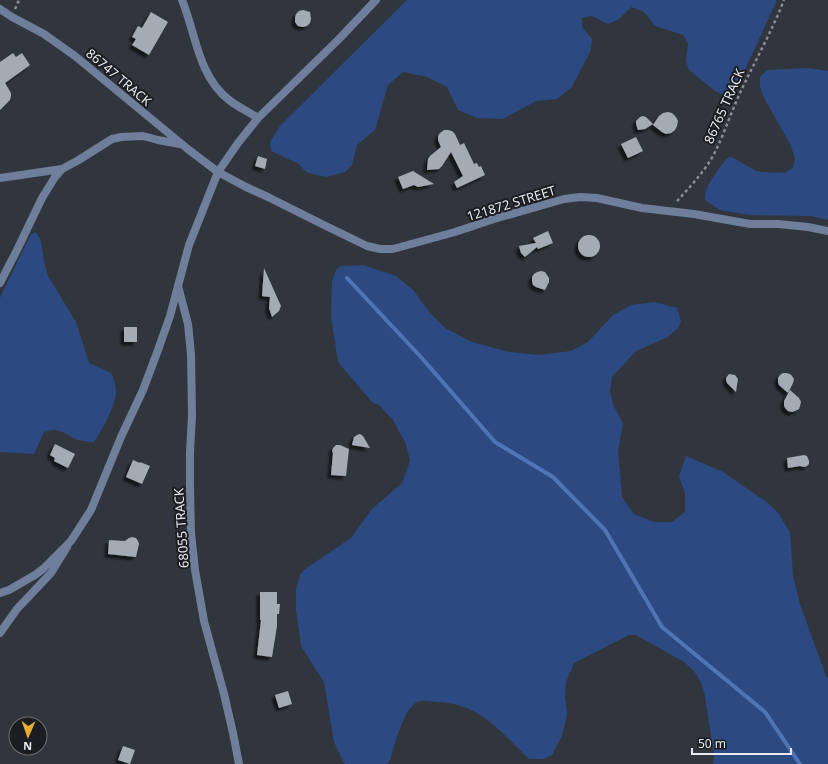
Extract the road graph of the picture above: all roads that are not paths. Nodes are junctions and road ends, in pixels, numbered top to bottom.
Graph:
1 (182, 0) edge
2 (376, 0) edge
3 (0, 9) edge
4 (258, 118) junction
5 (181, 144) junction
6 (62, 169) junction
7 (218, 172) junction
8 (0, 178) edge
9 (828, 231) edge
10 (0, 283) edge
11 (178, 286) junction
12 (71, 541) junction
13 (0, 593) edge
14 (0, 632) edge
15 (239, 764) edge

1 - 4 street
2 - 4 street
3 - 5 street, 86747 TRACK
4 - 7 street
5 - 6 street
5 - 7 street, 86747 TRACK
6 - 8 street
6 - 10 street
7 - 9 street, 121872 STREET
7 - 11 street
11 - 12 street
11 - 15 street, 68055 TRACK
12 - 13 street
12 - 14 street

